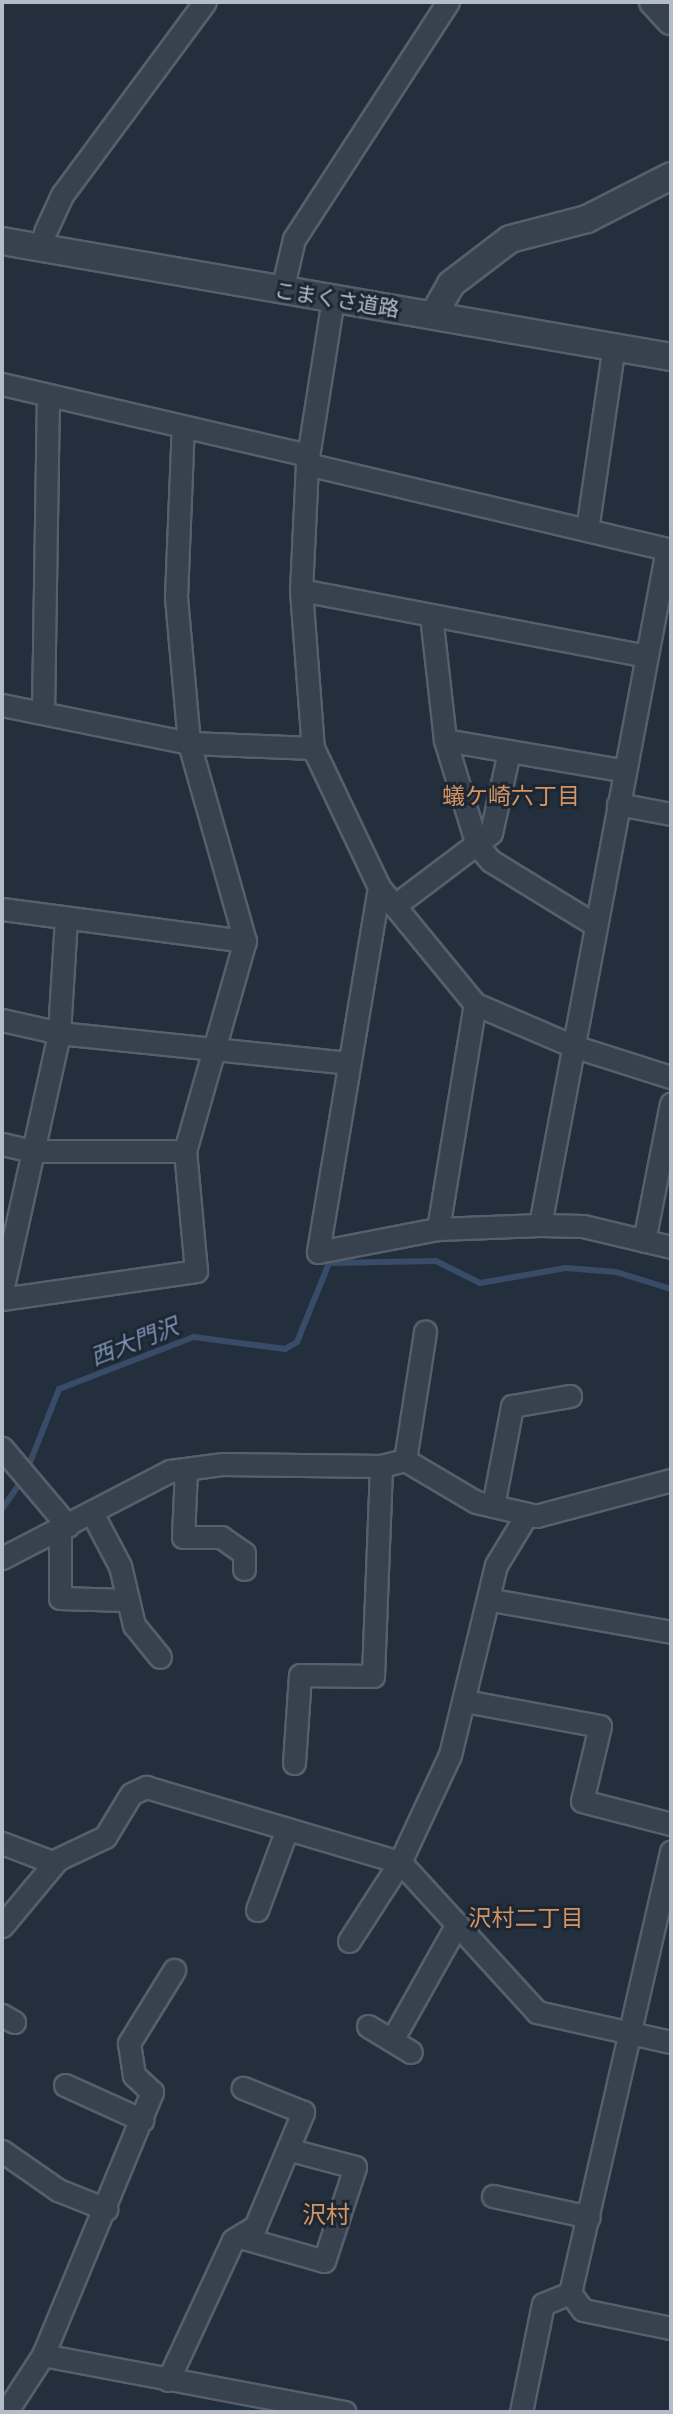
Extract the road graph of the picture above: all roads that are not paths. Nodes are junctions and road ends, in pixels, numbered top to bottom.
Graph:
1 (205, 2) edge
2 (448, 2) edge
3 (653, 2) edge
4 (671, 21) edge
5 (671, 176) edge
6 (45, 232) dead end
7 (2, 241) edge
8 (282, 290) junction
9 (333, 299) junction
10 (434, 314) junction
11 (614, 345) junction
12 (671, 357) edge
13 (2, 384) edge
14 (48, 395) junction
15 (183, 426) junction
16 (307, 460) junction
17 (587, 530) junction
18 (669, 549) edge
19 (301, 590) junction
20 (430, 615) junction
21 (643, 655) junction
22 (2, 705) edge
23 (43, 712) junction
24 (445, 740) junction
25 (190, 743) junction
26 (313, 748) junction
27 (509, 752) junction
28 (621, 770) junction
29 (618, 804) junction
30 (671, 814) edge
31 (477, 845) junction
32 (379, 887) junction
33 (394, 906) junction
34 (2, 909) edge
35 (66, 919) junction
36 (594, 924) junction
37 (245, 941) junction
38 (475, 1004) junction
39 (2, 1020) edge
40 (59, 1033) junction
41 (573, 1046) junction
42 (215, 1049) junction
43 (348, 1063) junction
44 (671, 1077) edge
45 (671, 1104) edge
46 (2, 1144) edge
47 (33, 1151) junction
48 (185, 1151) junction
49 (540, 1226) junction
50 (438, 1229) junction
51 (643, 1241) junction
52 (671, 1247) edge
53 (2, 1291) edge
54 (2, 1299) edge
55 (425, 1332) dead end
56 (570, 1396) dead end
57 (2, 1448) edge
58 (405, 1460) junction
59 (381, 1466) junction
60 (186, 1469) junction
61 (671, 1480) edge
62 (494, 1506) junction
63 (527, 1514) junction
64 (93, 1515) junction
65 (64, 1528) junction
66 (2, 1558) edge
67 (244, 1569) dead end
68 (125, 1600) junction
69 (492, 1600) junction
70 (671, 1632) edge
71 (160, 1657) dead end
72 (464, 1701) junction
73 (294, 1763) dead end
74 (671, 1825) edge
75 (288, 1829) junction
76 (2, 1843) edge
77 (671, 1851) edge
78 (57, 1860) junction
79 (400, 1862) junction
80 (257, 1910) dead end
81 (457, 1924) junction
82 (2, 1926) edge
83 (349, 1941) dead end
84 (174, 1970) dead end
85 (368, 2026) dead end
86 (633, 2034) junction
87 (392, 2040) junction
88 (671, 2042) edge
89 (411, 2052) dead end
90 (65, 2085) dead end
91 (243, 2088) dead end
92 (142, 2120) junction
93 (291, 2150) junction
94 (2, 2151) edge
95 (493, 2196) dead end
96 (106, 2209) junction
97 (589, 2217) junction
98 (240, 2236) junction
99 (570, 2293) junction
100 (671, 2328) edge
101 (43, 2355) junction
102 (168, 2380) junction
103 (6, 2412) edge
104 (345, 2412) edge
105 (521, 2412) edge

1 - 6 street
2 - 8 street
3 - 4 street
5 - 10 street
7 - 8 street, こまくさ道路
8 - 9 street, こまくさ道路
9 - 10 street, こまくさ道路
9 - 16 street
10 - 11 street, こまくさ道路
11 - 12 street, こまくさ道路
11 - 17 street
13 - 14 street
14 - 15 street
14 - 23 street
15 - 16 street
15 - 25 street
16 - 17 street
16 - 19 street
17 - 18 street
18 - 21 street
19 - 20 street
19 - 26 street
20 - 21 street
20 - 24 street
21 - 28 street
22 - 23 street
23 - 25 street
24 - 27 street
24 - 31 street
25 - 26 street
25 - 37 street
26 - 32 street
27 - 28 street
27 - 31 street
28 - 29 street
29 - 30 street
29 - 36 street
31 - 33 street
31 - 36 street
32 - 33 street
32 - 43 street
33 - 38 street
34 - 35 street
35 - 37 street
35 - 40 street
36 - 41 street
37 - 42 street
38 - 41 street
38 - 50 street
39 - 40 street
40 - 42 street
40 - 47 street
41 - 44 street
41 - 49 street
42 - 43 street
42 - 48 street
43 - 50 street
45 - 51 street
46 - 47 street
47 - 48 street
47 - 53 street
48 - 54 street
49 - 50 street
49 - 51 street
51 - 52 street
55 - 58 street
56 - 62 street
57 - 65 street
58 - 59 street
58 - 62 street
59 - 60 street
59 - 73 street
60 - 64 street
60 - 67 street
61 - 63 street
62 - 63 street
63 - 69 street
64 - 65 street
64 - 68 street
65 - 66 street
65 - 68 street
68 - 71 street
69 - 70 street
69 - 72 street
72 - 74 street
72 - 79 street
75 - 78 street
75 - 79 street
75 - 80 street
76 - 78 street
77 - 86 street
78 - 82 street
79 - 81 street
79 - 83 street
81 - 86 street
81 - 87 street
84 - 92 street
85 - 87 street
86 - 88 street
86 - 97 street
87 - 89 street
90 - 92 street
91 - 93 street
92 - 96 street
93 - 98 street
93 - 98 street
94 - 96 street
95 - 97 street
96 - 101 street
97 - 99 street
98 - 102 street
99 - 100 street
99 - 105 street
101 - 102 street
101 - 103 street
102 - 104 street

